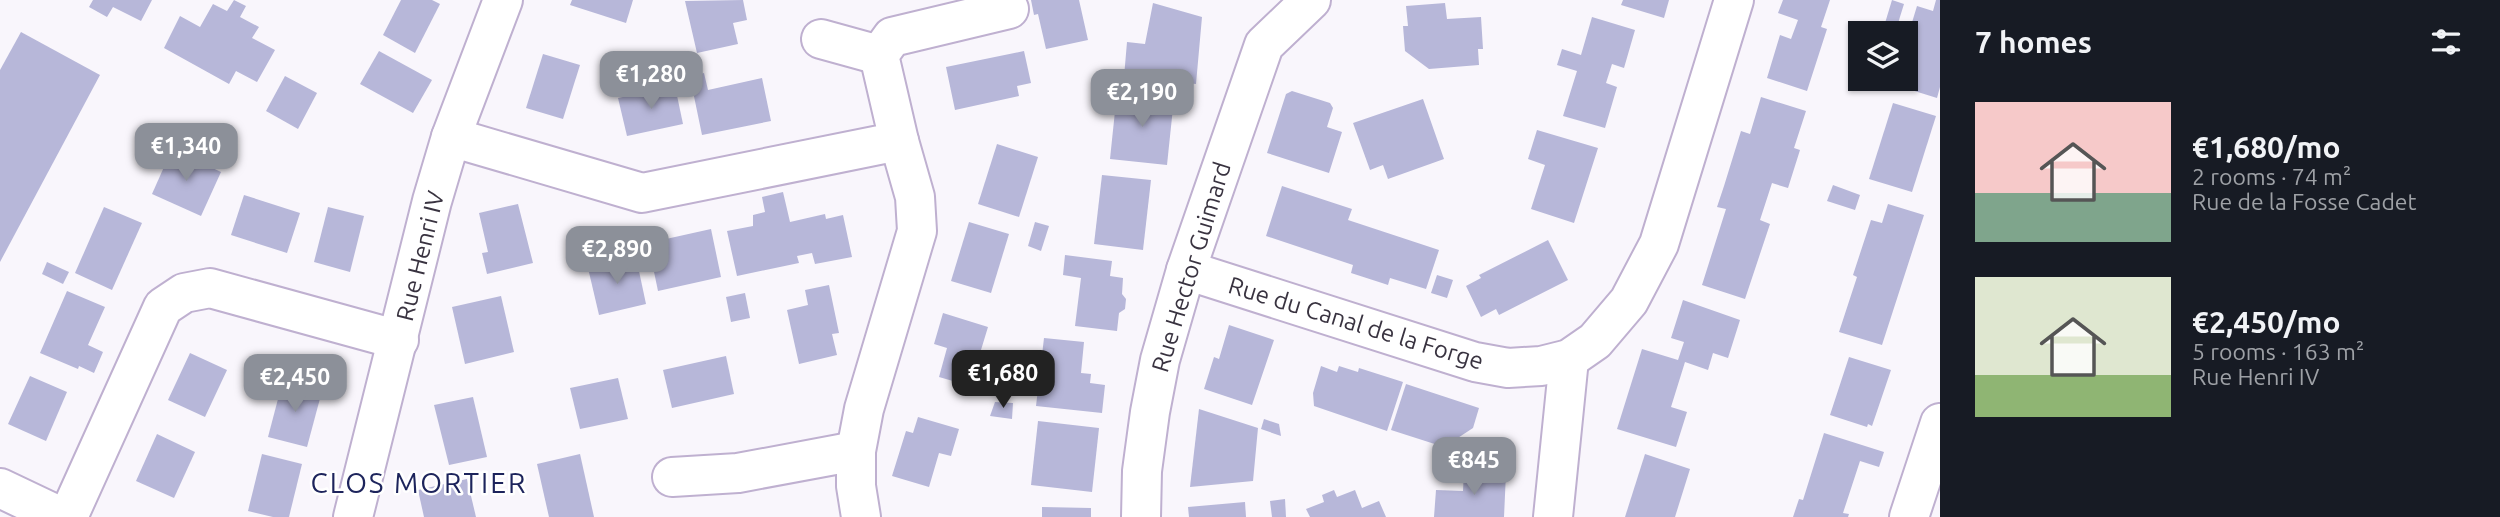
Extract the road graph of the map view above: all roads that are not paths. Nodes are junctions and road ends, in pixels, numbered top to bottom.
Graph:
1 (503, 0) edge
2 (1311, 0) edge
3 (1734, 0) edge
4 (1010, 9) dead end
5 (821, 39) dead end
6 (878, 55) junction
7 (451, 137) junction
8 (899, 141) junction
9 (1186, 270) junction
10 (399, 340) junction
11 (1569, 359) junction
12 (1940, 423) edge
13 (856, 450) junction
14 (672, 477) dead end
15 (0, 488) edge
16 (61, 517) edge
17 (68, 517) edge
18 (353, 517) edge
19 (861, 517) edge
20 (1141, 517) edge
21 (1553, 517) edge
22 (1909, 517) edge

1 - 7 street, Rue Henri IV
2 - 9 street, Rue Hector Guimard
3 - 11 street, Rue du Canal de la Forge
4 - 6 street
5 - 6 street
6 - 8 street
7 - 8 street
7 - 10 street, Rue Henri IV
8 - 13 street
9 - 11 street, Rue du Canal de la Forge
9 - 20 street, Rue Hector Guimard
10 - 17 street
10 - 18 street, Rue Henri IV
11 - 21 street
12 - 22 street
13 - 14 street
13 - 19 street
15 - 16 street

